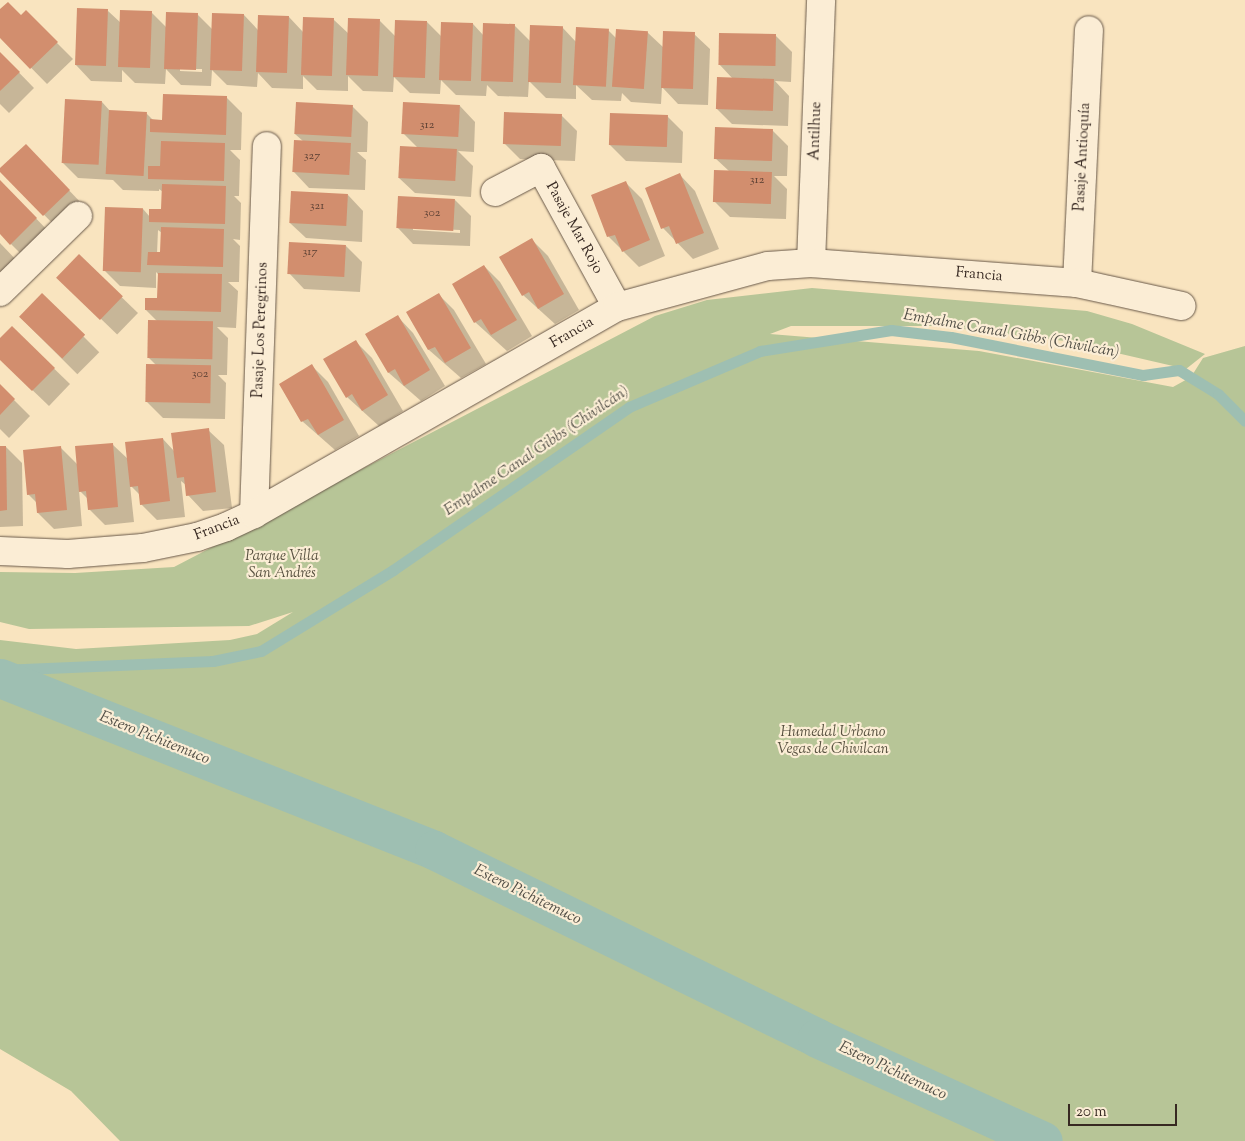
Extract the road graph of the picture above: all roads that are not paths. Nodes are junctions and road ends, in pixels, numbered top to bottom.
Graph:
1 (815, 0) edge
2 (1089, 30) dead end
3 (267, 146) dead end
4 (495, 192) dead end
5 (78, 216) dead end
6 (811, 263) junction
7 (1077, 284) junction
8 (0, 292) edge
9 (1182, 306) dead end
10 (617, 307) junction
11 (254, 514) junction
12 (0, 551) edge

1 - 6 street, Antilhue
2 - 7 street, Pasaje Antioquía
3 - 11 street, Pasaje Los Peregrinos
4 - 10 street, Pasaje Mar Rojo
5 - 8 street
6 - 7 street, Francia
6 - 10 street, Francia
7 - 9 street, Francia
10 - 11 street, Francia
11 - 12 street, Francia

